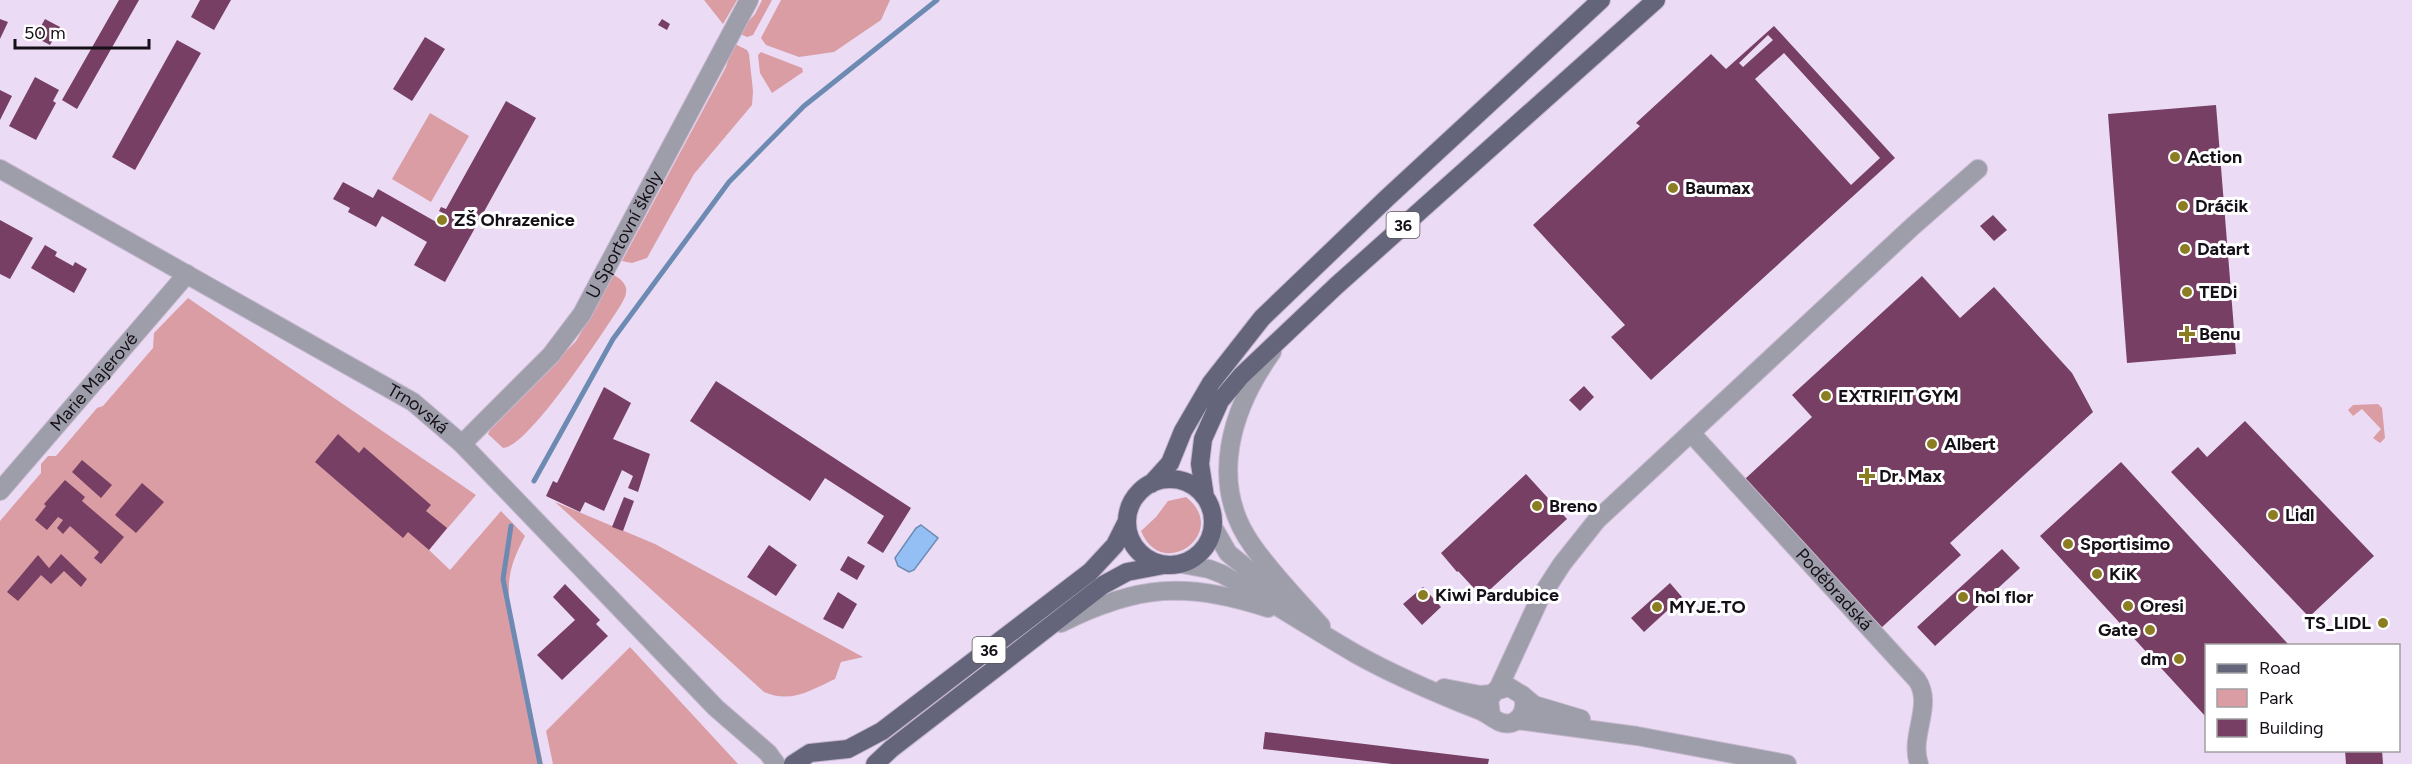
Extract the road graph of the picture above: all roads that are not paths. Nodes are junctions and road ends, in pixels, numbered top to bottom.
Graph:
1 (749, 0) edge
2 (1601, 0) edge
3 (1656, 0) edge
4 (0, 169) edge
5 (1978, 169) dead end
6 (187, 274) junction
7 (1288, 330) junction
8 (1691, 433) junction
9 (462, 444) junction
10 (1151, 484) junction
11 (0, 491) edge
12 (1205, 497) junction
13 (1127, 521) junction
14 (1213, 527) junction
15 (1173, 564) junction
16 (1530, 618) junction
17 (1329, 637) junction
18 (1031, 641) junction
19 (1413, 682) junction
20 (1495, 691) junction
21 (1521, 694) junction
22 (1491, 715) junction
23 (1517, 720) junction
24 (1681, 744) junction
25 (759, 745) junction
26 (830, 752) junction
27 (797, 760) edge
28 (776, 764) edge
29 (849, 764) edge
30 (875, 764) edge
31 (1787, 764) edge
32 (1919, 764) edge

1 - 9 street, U Sportovní školy
2 - 10 main road, 36
3 - 7 main road, 36
4 - 6 street, Trnovská
5 - 8 street
6 - 9 street, Trnovská
6 - 11 street, Marie Majerové
7 - 12 main road, 36
7 - 17 street
8 - 16 street
8 - 32 street, Poděbradská
9 - 25 street, Trnovská
10 - 12 main road
10 - 13 main road, 36
12 - 14 main road, 36
13 - 15 main road
13 - 26 main road, 36
14 - 15 main road, 36
14 - 17 street
15 - 17 street
15 - 18 main road, 36
16 - 20 street
16 - 21 street
17 - 18 street
17 - 19 street
18 - 30 main road, 36
19 - 20 street
19 - 22 street
20 - 21 street
20 - 22 street
21 - 23 street
21 - 24 street
22 - 23 street
23 - 24 street
24 - 31 street
25 - 27 street, Trnovská
25 - 28 street, Trnovská
26 - 27 main road, 36
26 - 29 main road

